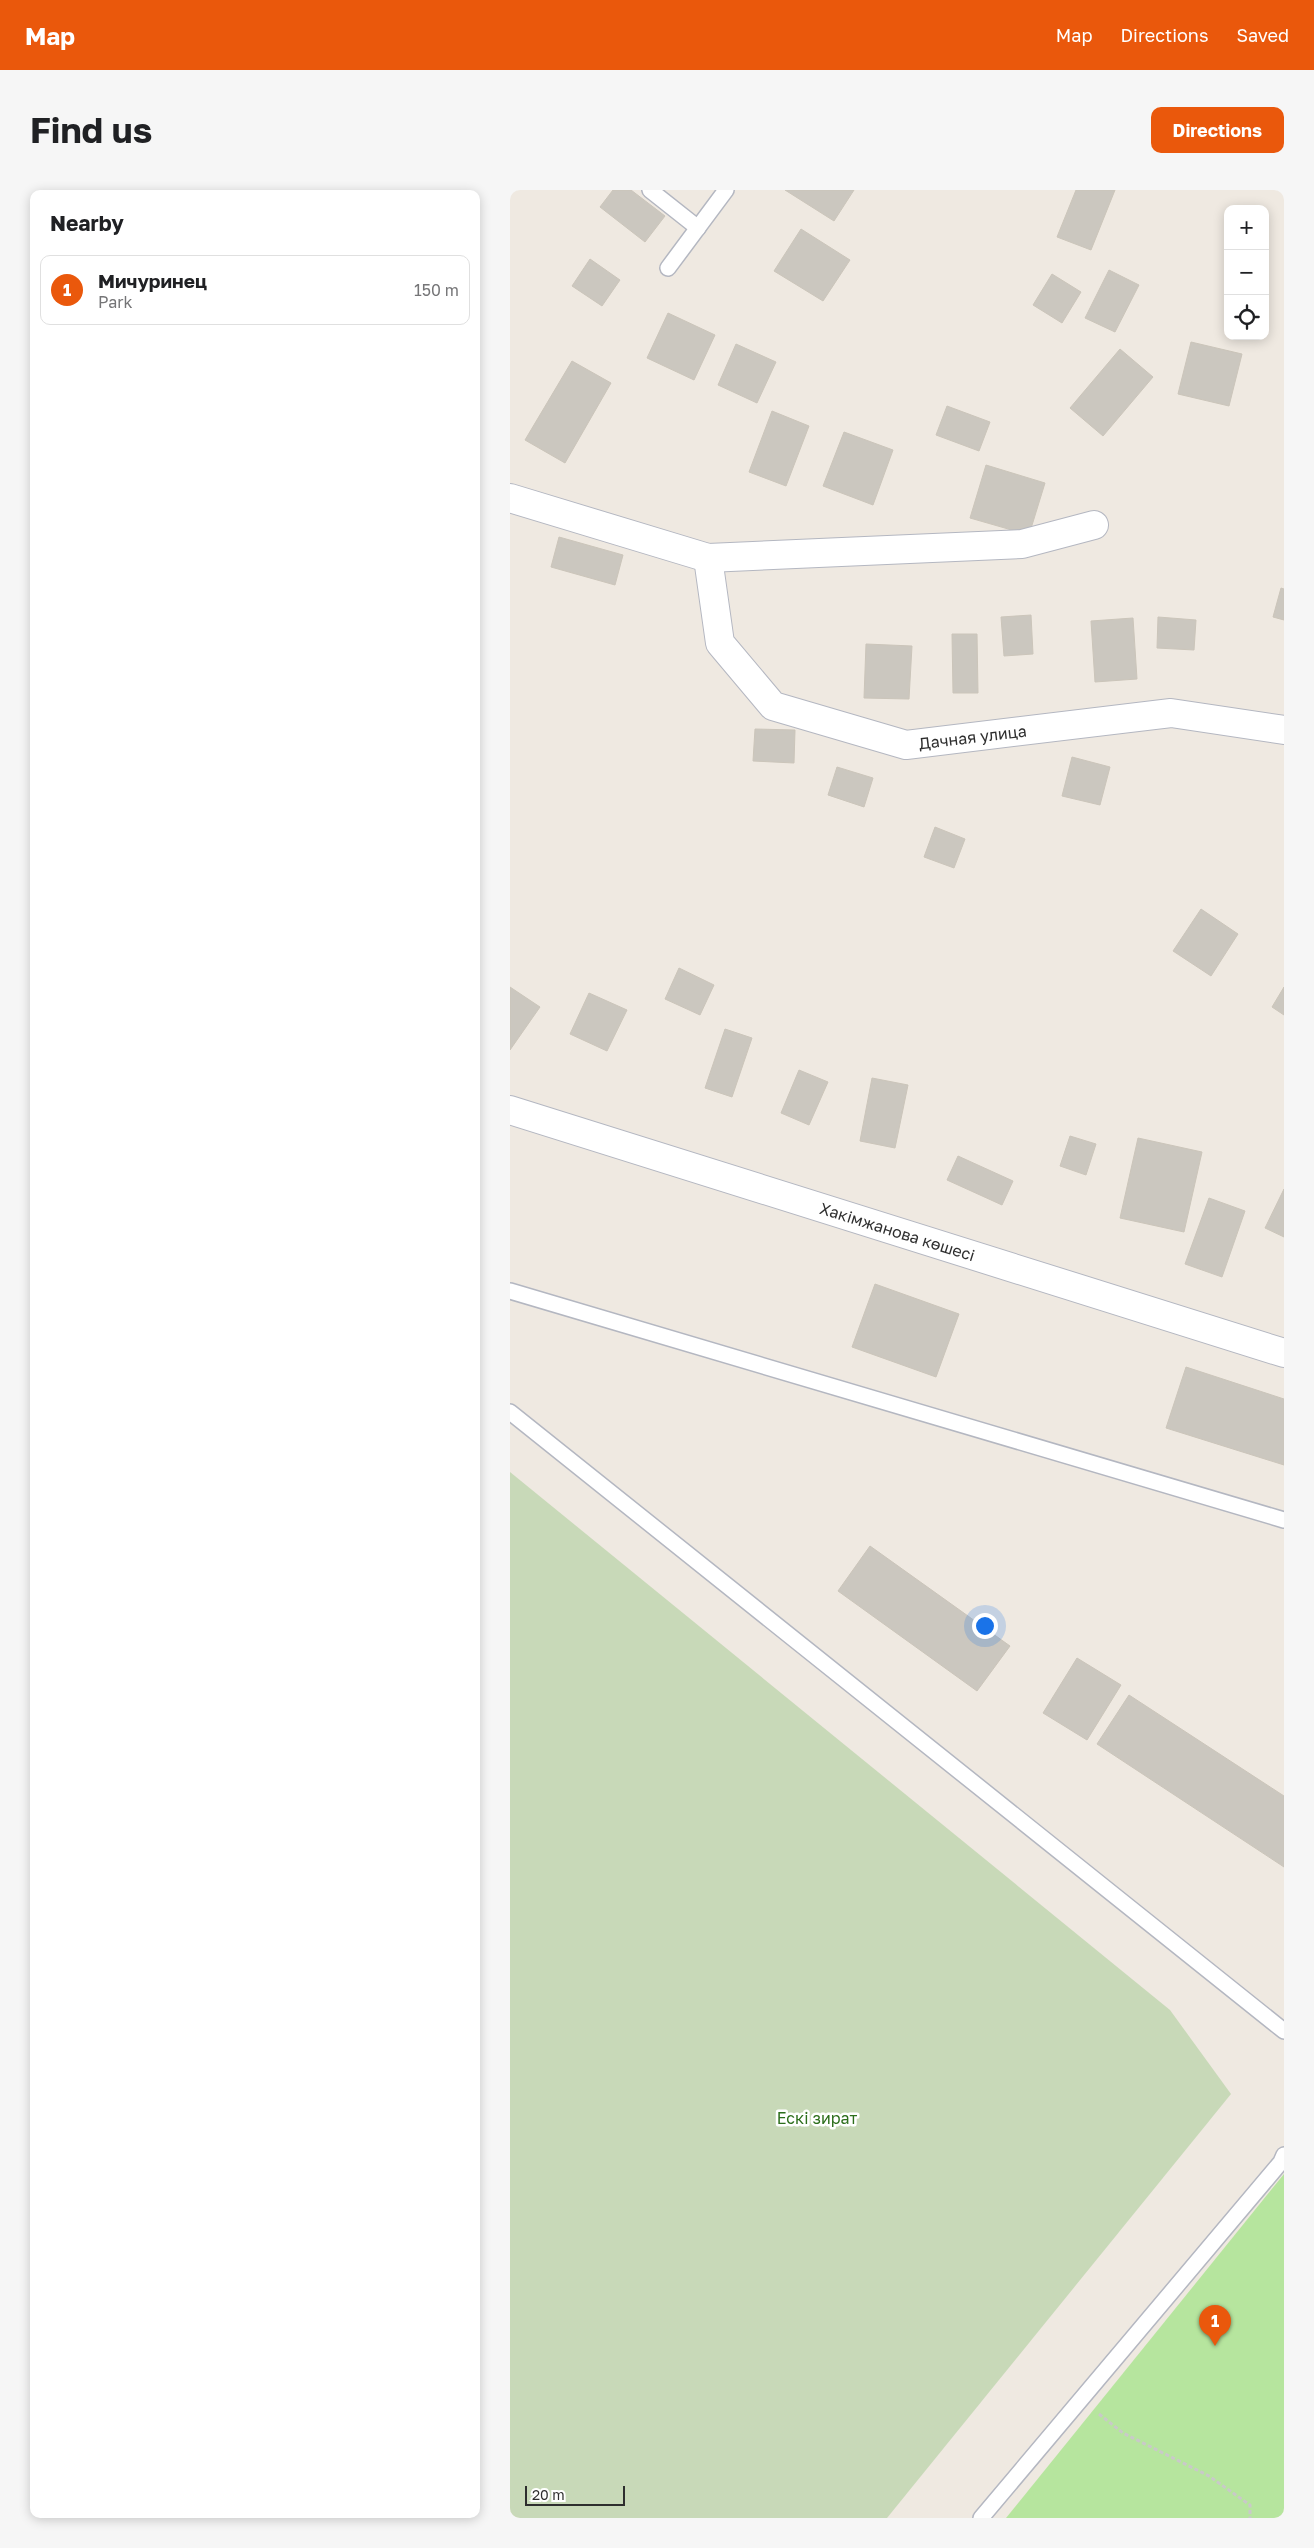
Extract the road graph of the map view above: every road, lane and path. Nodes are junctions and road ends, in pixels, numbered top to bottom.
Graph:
1 (650, 190) edge
2 (726, 190) edge
3 (698, 228) junction
4 (668, 268) dead end
5 (510, 498) edge
6 (1094, 525) dead end
7 (708, 558) junction
8 (1284, 730) edge
9 (510, 1110) edge
10 (510, 1291) edge
11 (1284, 1353) edge
12 (510, 1412) edge
13 (1284, 1520) edge
14 (1284, 2031) edge
15 (1284, 2155) edge
16 (1080, 2400) junction
17 (981, 2518) edge
18 (1250, 2518) edge

1 - 3 lane
2 - 3 lane
3 - 4 lane
5 - 7 street
6 - 7 street
7 - 8 street, Дачная улица
9 - 11 street, Хакімжанова көшесі
10 - 13 lane
12 - 14 lane
15 - 16 lane
16 - 17 lane
16 - 18 path

